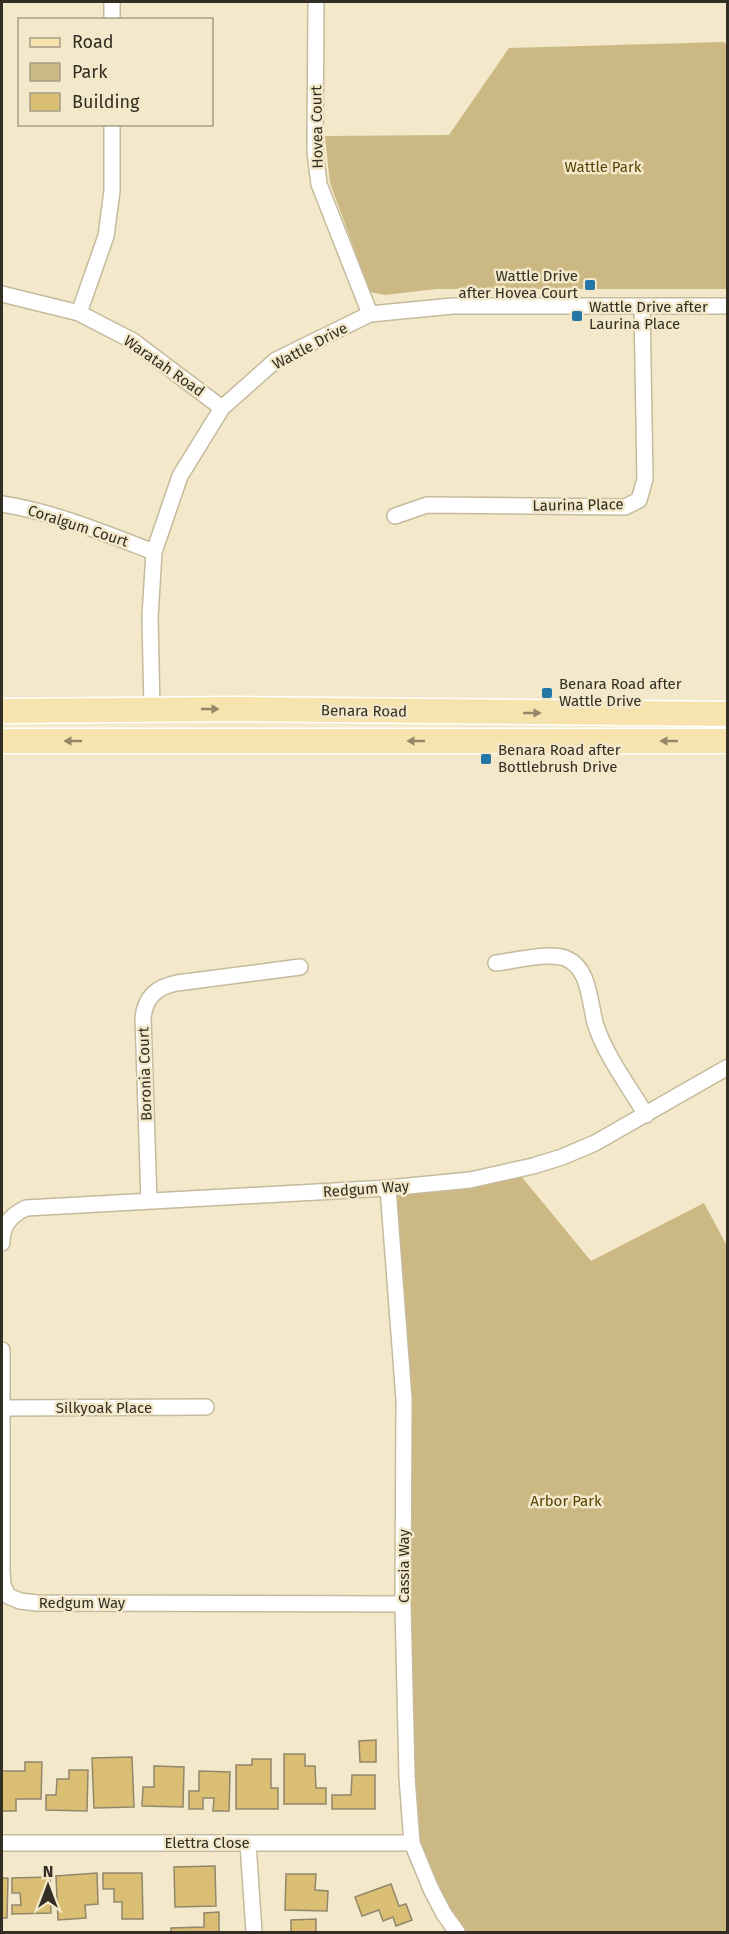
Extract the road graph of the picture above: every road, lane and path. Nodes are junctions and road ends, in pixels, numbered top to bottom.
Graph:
1 (112, 2) edge
2 (316, 2) edge
3 (112, 18) edge
4 (112, 126) edge
5 (2, 294) edge
6 (642, 306) junction
7 (728, 306) edge
8 (79, 313) junction
9 (370, 314) junction
10 (222, 408) junction
11 (2, 504) edge
12 (395, 516) dead end
13 (154, 552) junction
14 (152, 709) junction
15 (2, 711) edge
16 (474, 713) junction
17 (728, 714) edge
18 (152, 740) junction
19 (2, 741) edge
20 (474, 741) junction
21 (728, 741) edge
22 (496, 963) dead end
23 (300, 968) dead end
24 (728, 1067) edge
25 (646, 1115) junction
26 (388, 1188) junction
27 (149, 1201) junction
28 (2, 1243) edge
29 (2, 1350) edge
30 (206, 1407) dead end
31 (2, 1408) edge
32 (5, 1598) edge
33 (403, 1604) junction
34 (2, 1843) edge
35 (248, 1843) junction
36 (412, 1843) junction
37 (254, 1932) edge
38 (457, 1932) edge

1 - 3 street
2 - 9 street, Hovea Court
4 - 8 street
5 - 8 street, Waratah Road
6 - 7 street, Wattle Drive
6 - 9 street, Wattle Drive
6 - 12 street, Laurina Place
8 - 10 street, Waratah Road
9 - 10 street, Wattle Drive
10 - 13 street, Wattle Drive
11 - 13 street, Coralgum Court
13 - 14 street, Wattle Drive
14 - 15 main road, Benara Road
14 -> 16 main road, Benara Road
14 - 18 main road
16 -> 17 main road, Benara Road
16 - 20 main road
18 -> 19 main road, Benara Road
20 -> 18 main road, Benara Road
21 -> 20 main road, Benara Road
22 - 25 street
23 - 27 street, Boronia Court
24 - 25 street, Redgum Way
25 - 26 street, Redgum Way
26 - 27 street, Redgum Way
26 - 33 street, Cassia Way
27 - 28 street, Redgum Way
29 - 31 street, Redgum Way
30 - 31 street, Silkyoak Place
31 - 32 street, Redgum Way
32 - 33 street, Redgum Way
33 - 36 street, Cassia Way
34 - 35 street, Elettra Close
35 - 36 street, Elettra Close
35 - 37 street
36 - 38 street, Cassia Way

